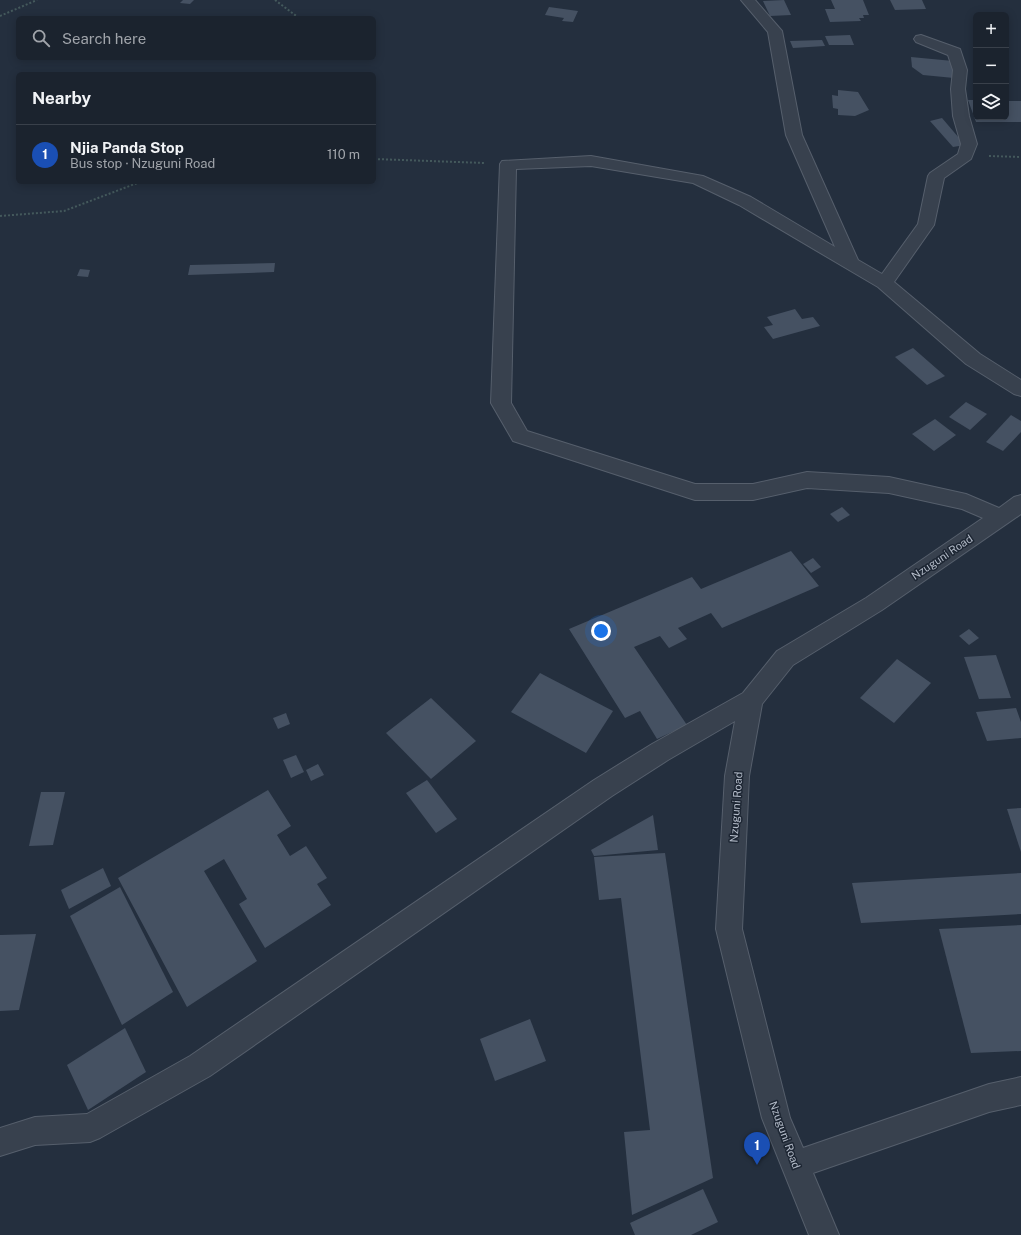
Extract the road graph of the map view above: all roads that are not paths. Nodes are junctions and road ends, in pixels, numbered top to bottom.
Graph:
1 (748, 0) edge
2 (921, 39) dead end
3 (851, 263) junction
4 (884, 283) junction
5 (1021, 389) edge
6 (1015, 508) edge
7 (752, 700) junction
8 (1021, 1091) edge
9 (0, 1142) edge
10 (795, 1165) junction
11 (824, 1235) edge

1 - 3 street
2 - 4 street
3 - 4 street
3 - 6 street
4 - 5 street
6 - 7 street, Nzuguni Road
7 - 9 street
7 - 10 street, Nzuguni Road
8 - 10 street
10 - 11 street, Nzuguni Road

